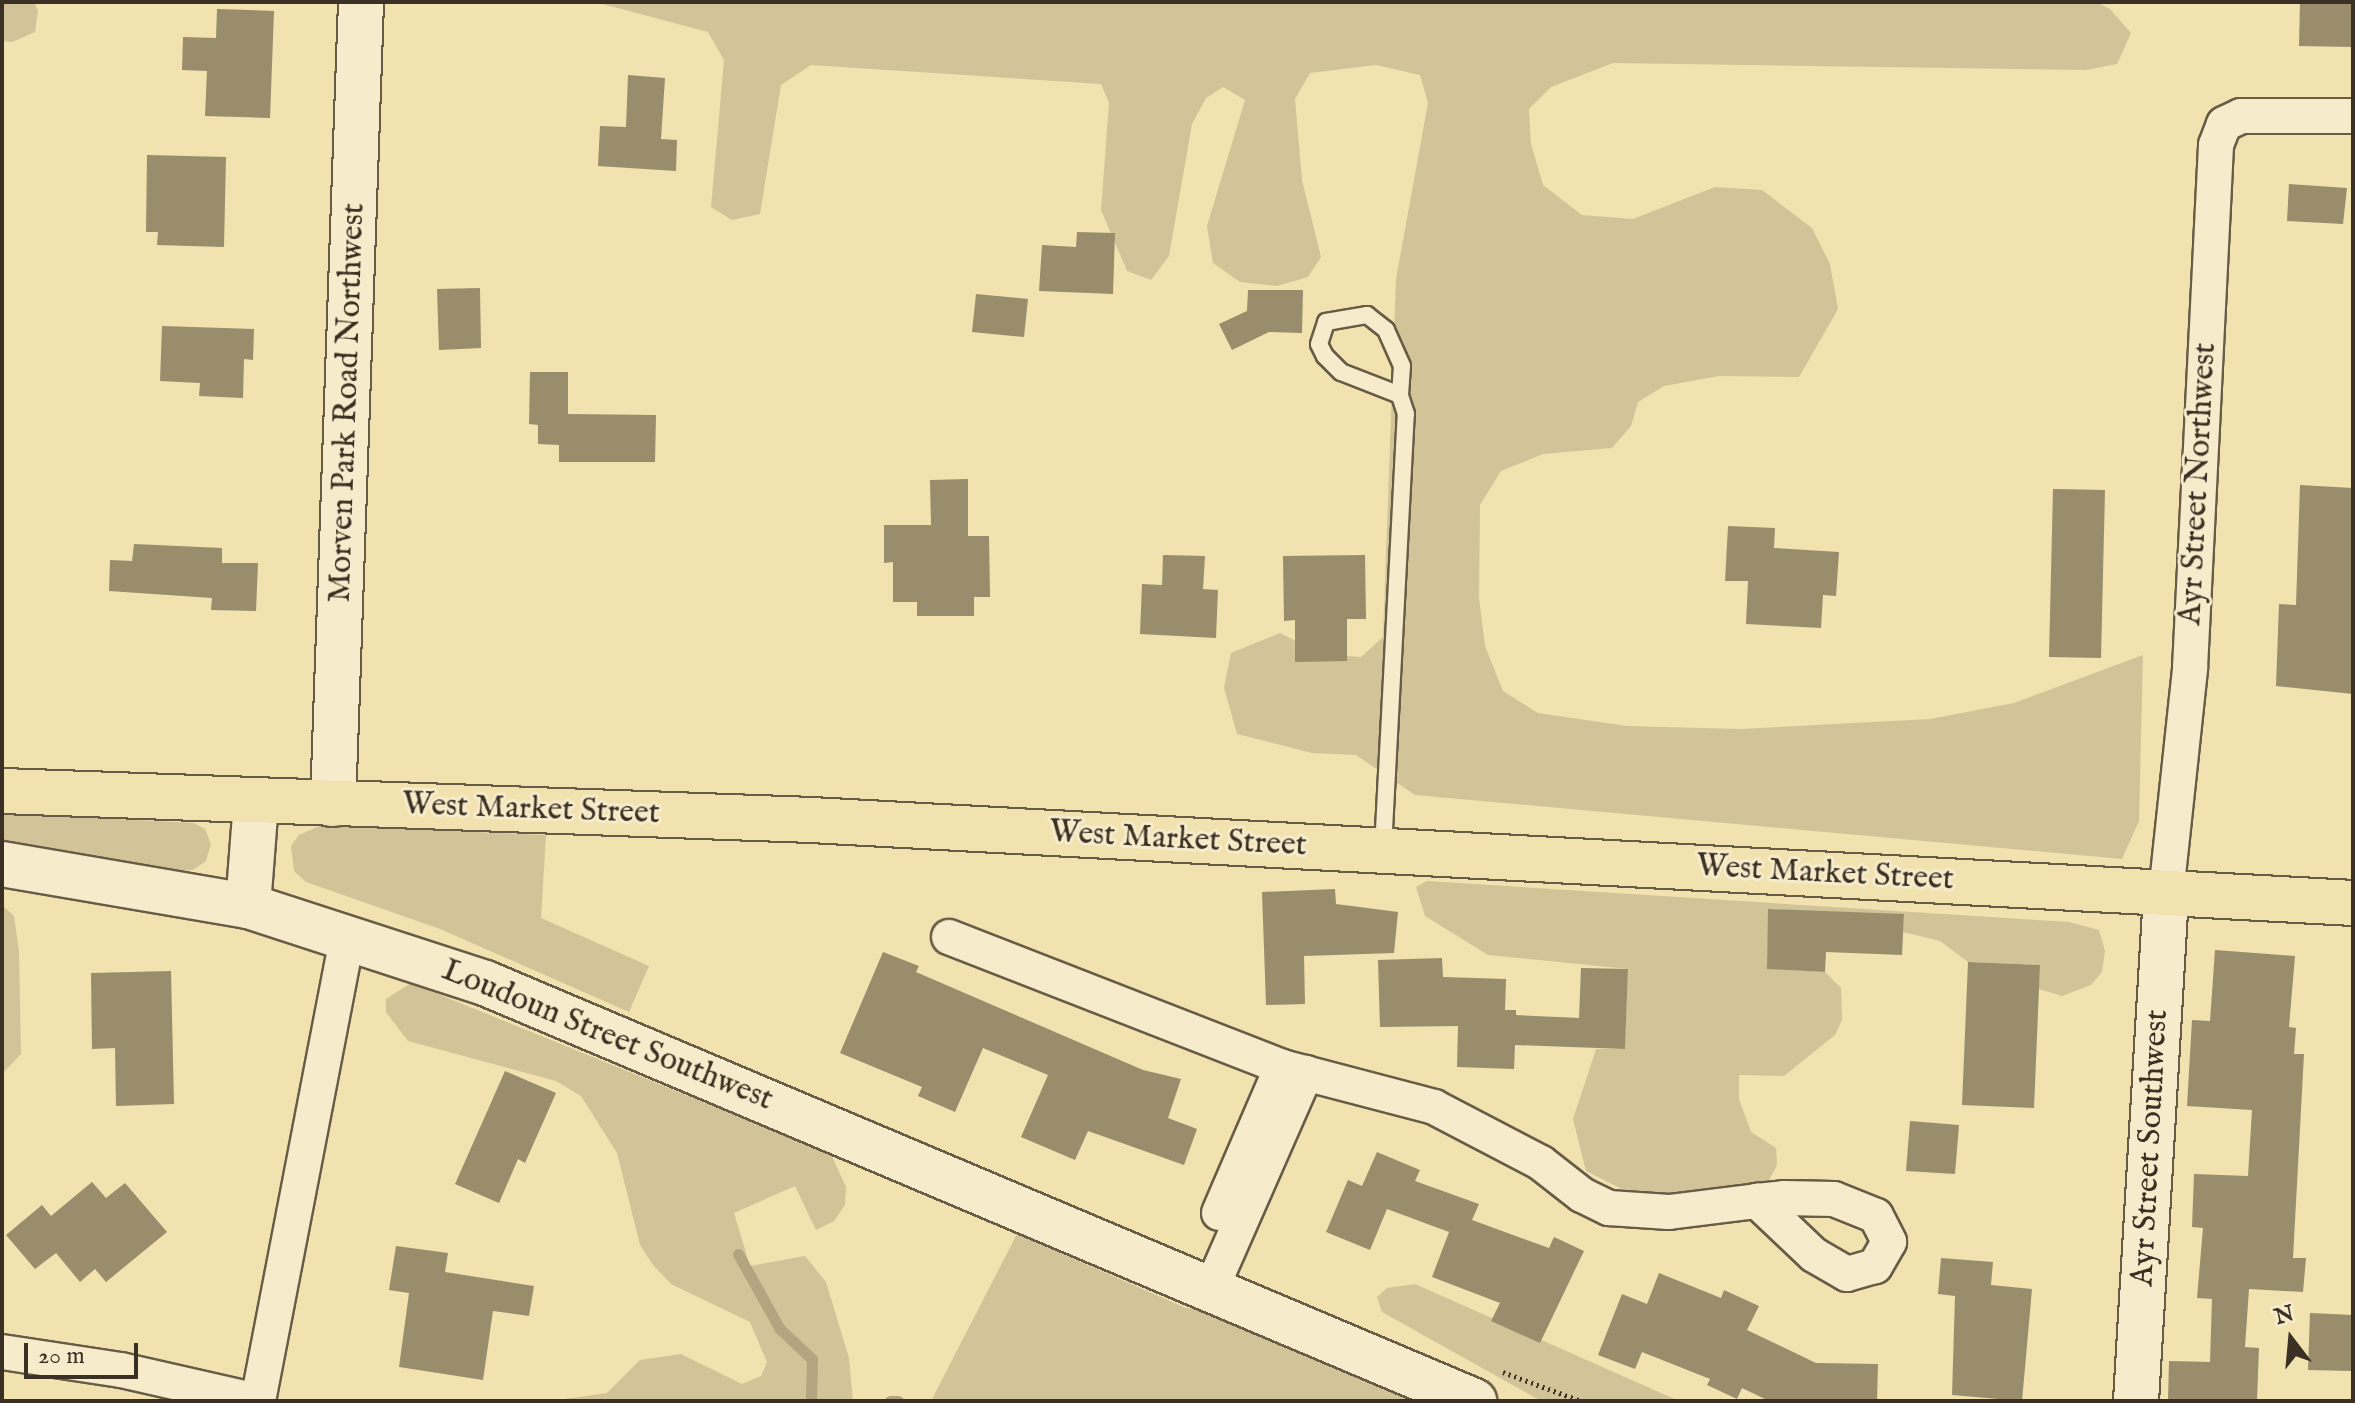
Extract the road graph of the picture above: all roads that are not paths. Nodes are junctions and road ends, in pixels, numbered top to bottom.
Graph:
1 (361, 2) edge
2 (2353, 116) edge
3 (1400, 395) junction
4 (2, 791) edge
5 (256, 803) junction
6 (333, 804) junction
7 (1383, 851) junction
8 (2, 864) edge
9 (2166, 894) junction
10 (2353, 903) edge
11 (248, 906) junction
12 (347, 937) junction
13 (949, 937) dead end
14 (1294, 1070) junction
15 (1757, 1201) dead end
16 (1201, 1283) junction
17 (2, 1352) edge
18 (258, 1401) edge
19 (1474, 1401) edge
20 (2136, 1401) edge

1 - 6 main road, Morven Park Road Northwest
2 - 9 street, Ayr Street Northwest
3 - 3 lane
3 - 7 lane
4 - 5 main road, West Market Street
5 - 6 main road, West Market Street
5 - 11 main road
6 - 7 main road, West Market Street
7 - 9 main road, West Market Street
8 - 11 main road, Loudoun Street Southwest
9 - 10 main road, West Market Street
9 - 20 main road, Ayr Street Southwest
11 - 12 main road, Loudoun Street Southwest
12 - 16 main road, Loudoun Street Southwest
12 - 18 street
13 - 14 street
14 - 15 street
14 - 16 street
16 - 19 main road, Loudoun Street Southwest
17 - 18 street

